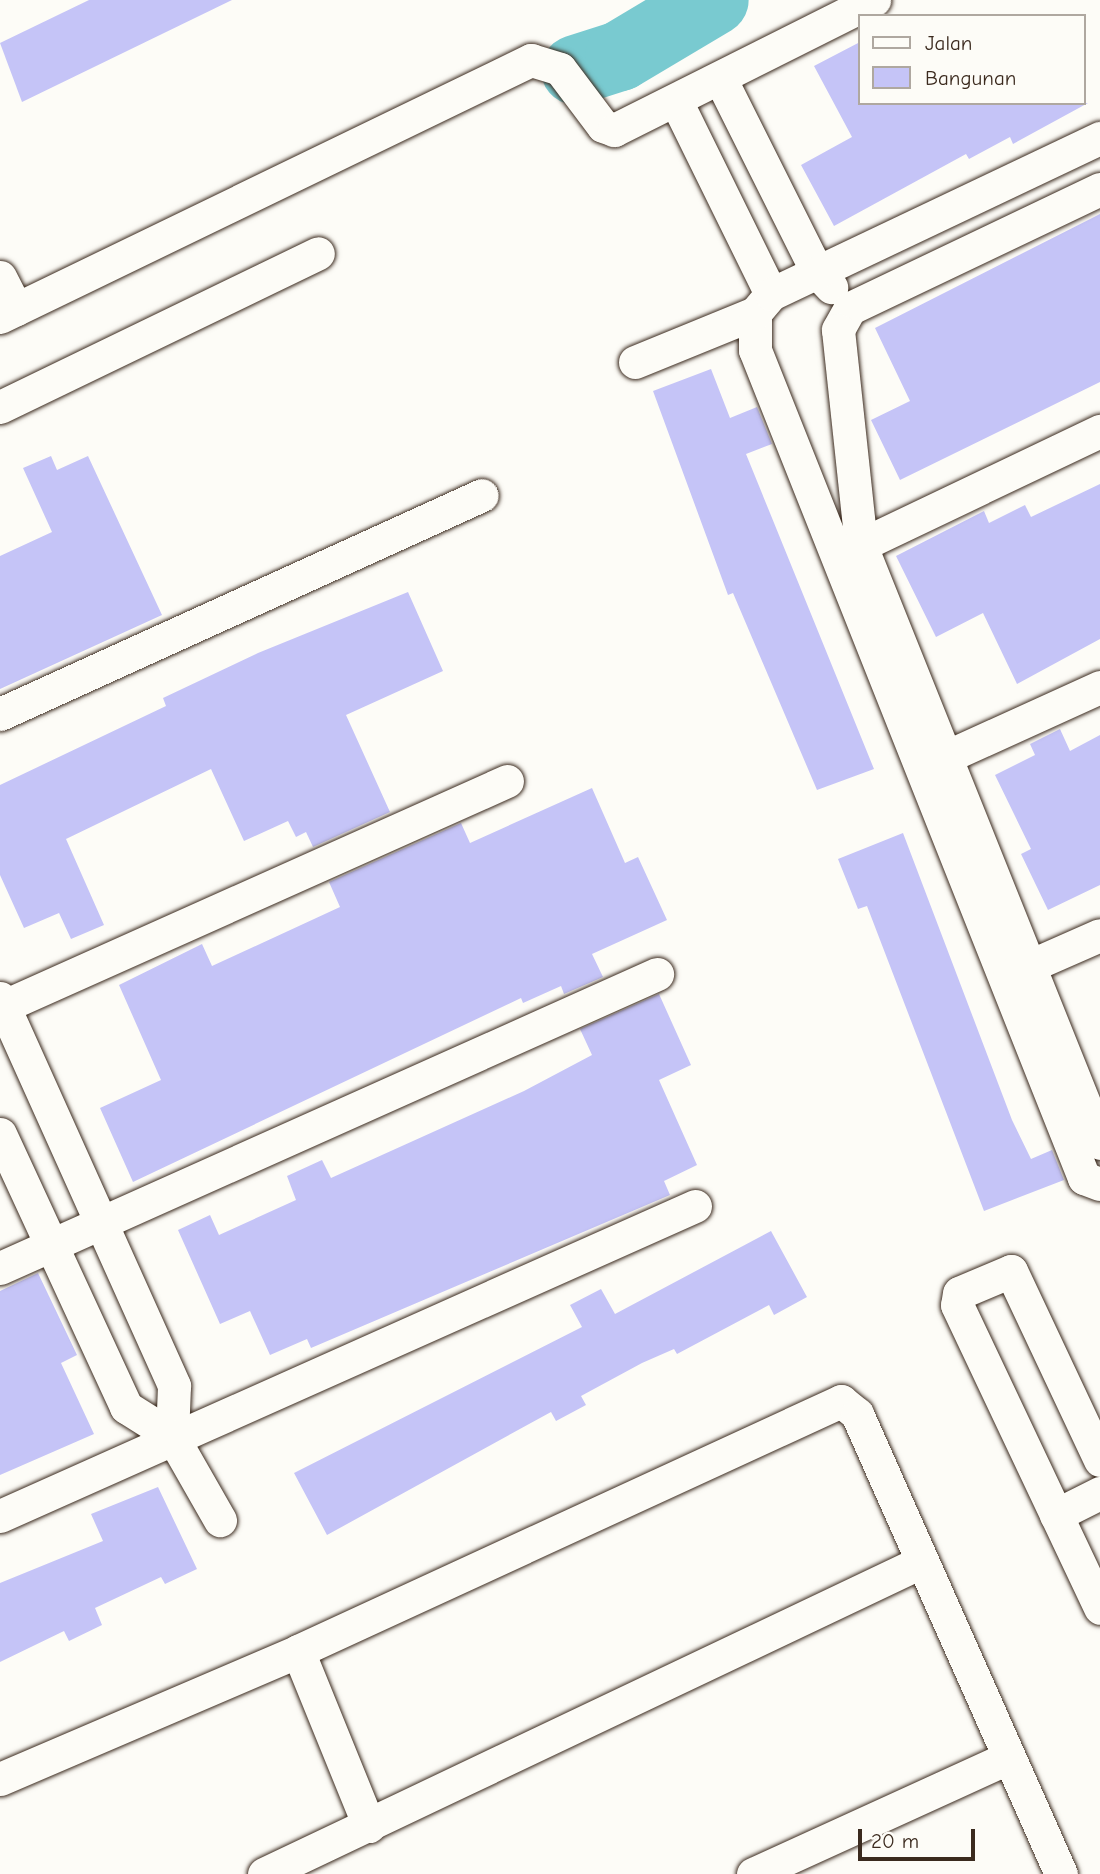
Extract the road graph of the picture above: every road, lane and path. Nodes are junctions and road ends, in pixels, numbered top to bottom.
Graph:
1 (874, 0) edge
2 (721, 80) junction
3 (677, 103) junction
4 (1100, 138) edge
5 (1100, 189) edge
6 (318, 253) dead end
7 (817, 272) junction
8 (0, 276) edge
9 (763, 303) junction
10 (850, 308) junction
11 (8, 313) edge
12 (635, 362) dead end
13 (0, 407) edge
14 (1100, 431) edge
15 (481, 495) dead end
16 (850, 551) junction
17 (1100, 687) edge
18 (0, 714) edge
19 (935, 762) junction
20 (507, 781) dead end
21 (1100, 935) edge
22 (1019, 971) junction
23 (657, 974) dead end
24 (2, 1002) edge
25 (0, 1134) edge
26 (1100, 1143) edge
27 (1100, 1184) edge
28 (695, 1206) dead end
29 (102, 1218) junction
30 (49, 1244) junction
31 (0, 1268) edge
32 (172, 1436) junction
33 (1100, 1460) edge
34 (1100, 1493) edge
35 (1056, 1515) junction
36 (0, 1516) edge
37 (220, 1520) dead end
38 (920, 1562) junction
39 (1100, 1608) edge
40 (298, 1651) junction
41 (1007, 1758) junction
42 (0, 1779) edge
43 (369, 1826) junction
44 (264, 1874) edge
45 (753, 1874) edge
46 (1061, 1874) edge

1 - 2 street
2 - 3 street
2 - 7 street
3 - 9 street
3 - 11 street
4 - 7 street
5 - 10 street
6 - 13 street
7 - 9 street
7 - 10 street
8 - 11 street
9 - 12 street
9 - 16 street
10 - 16 street
14 - 16 street
15 - 18 street
16 - 19 street
17 - 19 street
19 - 22 street
20 - 24 street
21 - 22 street
22 - 26 street
22 - 27 street
23 - 29 street
24 - 29 street
25 - 30 street
28 - 32 street
29 - 30 street
29 - 32 street
30 - 31 street
30 - 32 street
32 - 36 street
32 - 37 street
33 - 35 street
34 - 35 street
35 - 39 street
38 - 40 street
38 - 41 street
38 - 43 street
40 - 42 street
40 - 43 street
41 - 45 street
41 - 46 street
43 - 44 street

